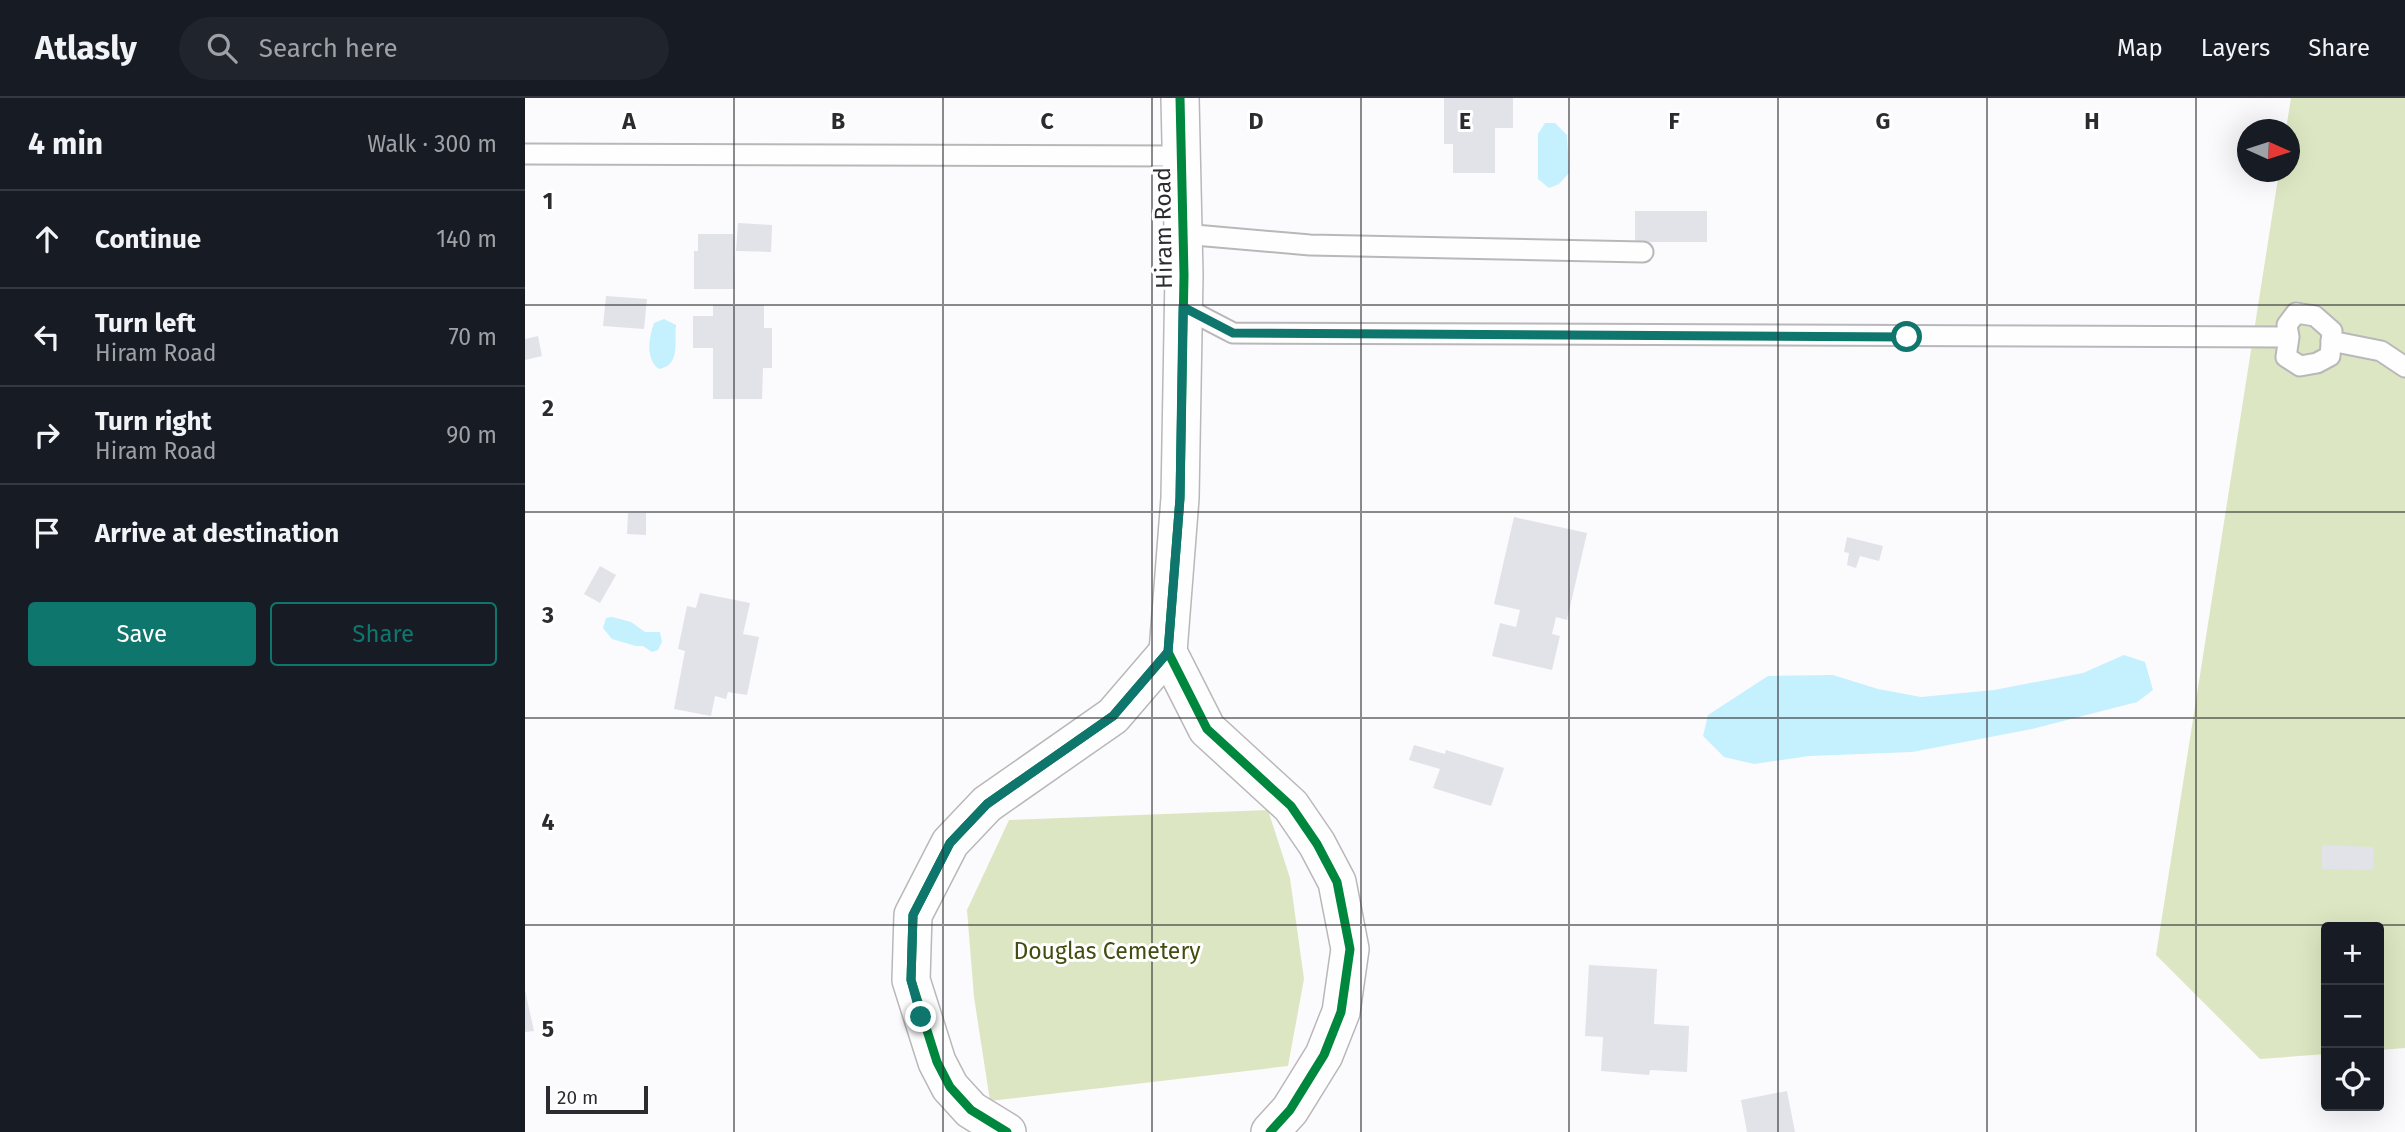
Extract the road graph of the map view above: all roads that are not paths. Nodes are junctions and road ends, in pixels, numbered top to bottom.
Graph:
1 (1180, 98) edge
2 (525, 154) edge
3 (1181, 156) junction
4 (1183, 234) junction
5 (1643, 252) dead end
6 (1183, 307) junction
7 (2289, 337) junction
8 (2331, 341) junction
9 (2405, 367) edge
10 (1168, 652) junction
11 (1007, 1132) edge
12 (1270, 1132) edge

1 - 3 street, Hiram Road
2 - 3 lane
3 - 4 street, Hiram Road
4 - 5 lane
4 - 6 street, Hiram Road
6 - 7 lane
6 - 10 street, Hiram Road
7 - 8 lane
7 - 8 lane
8 - 9 lane
10 - 11 street
10 - 12 street

